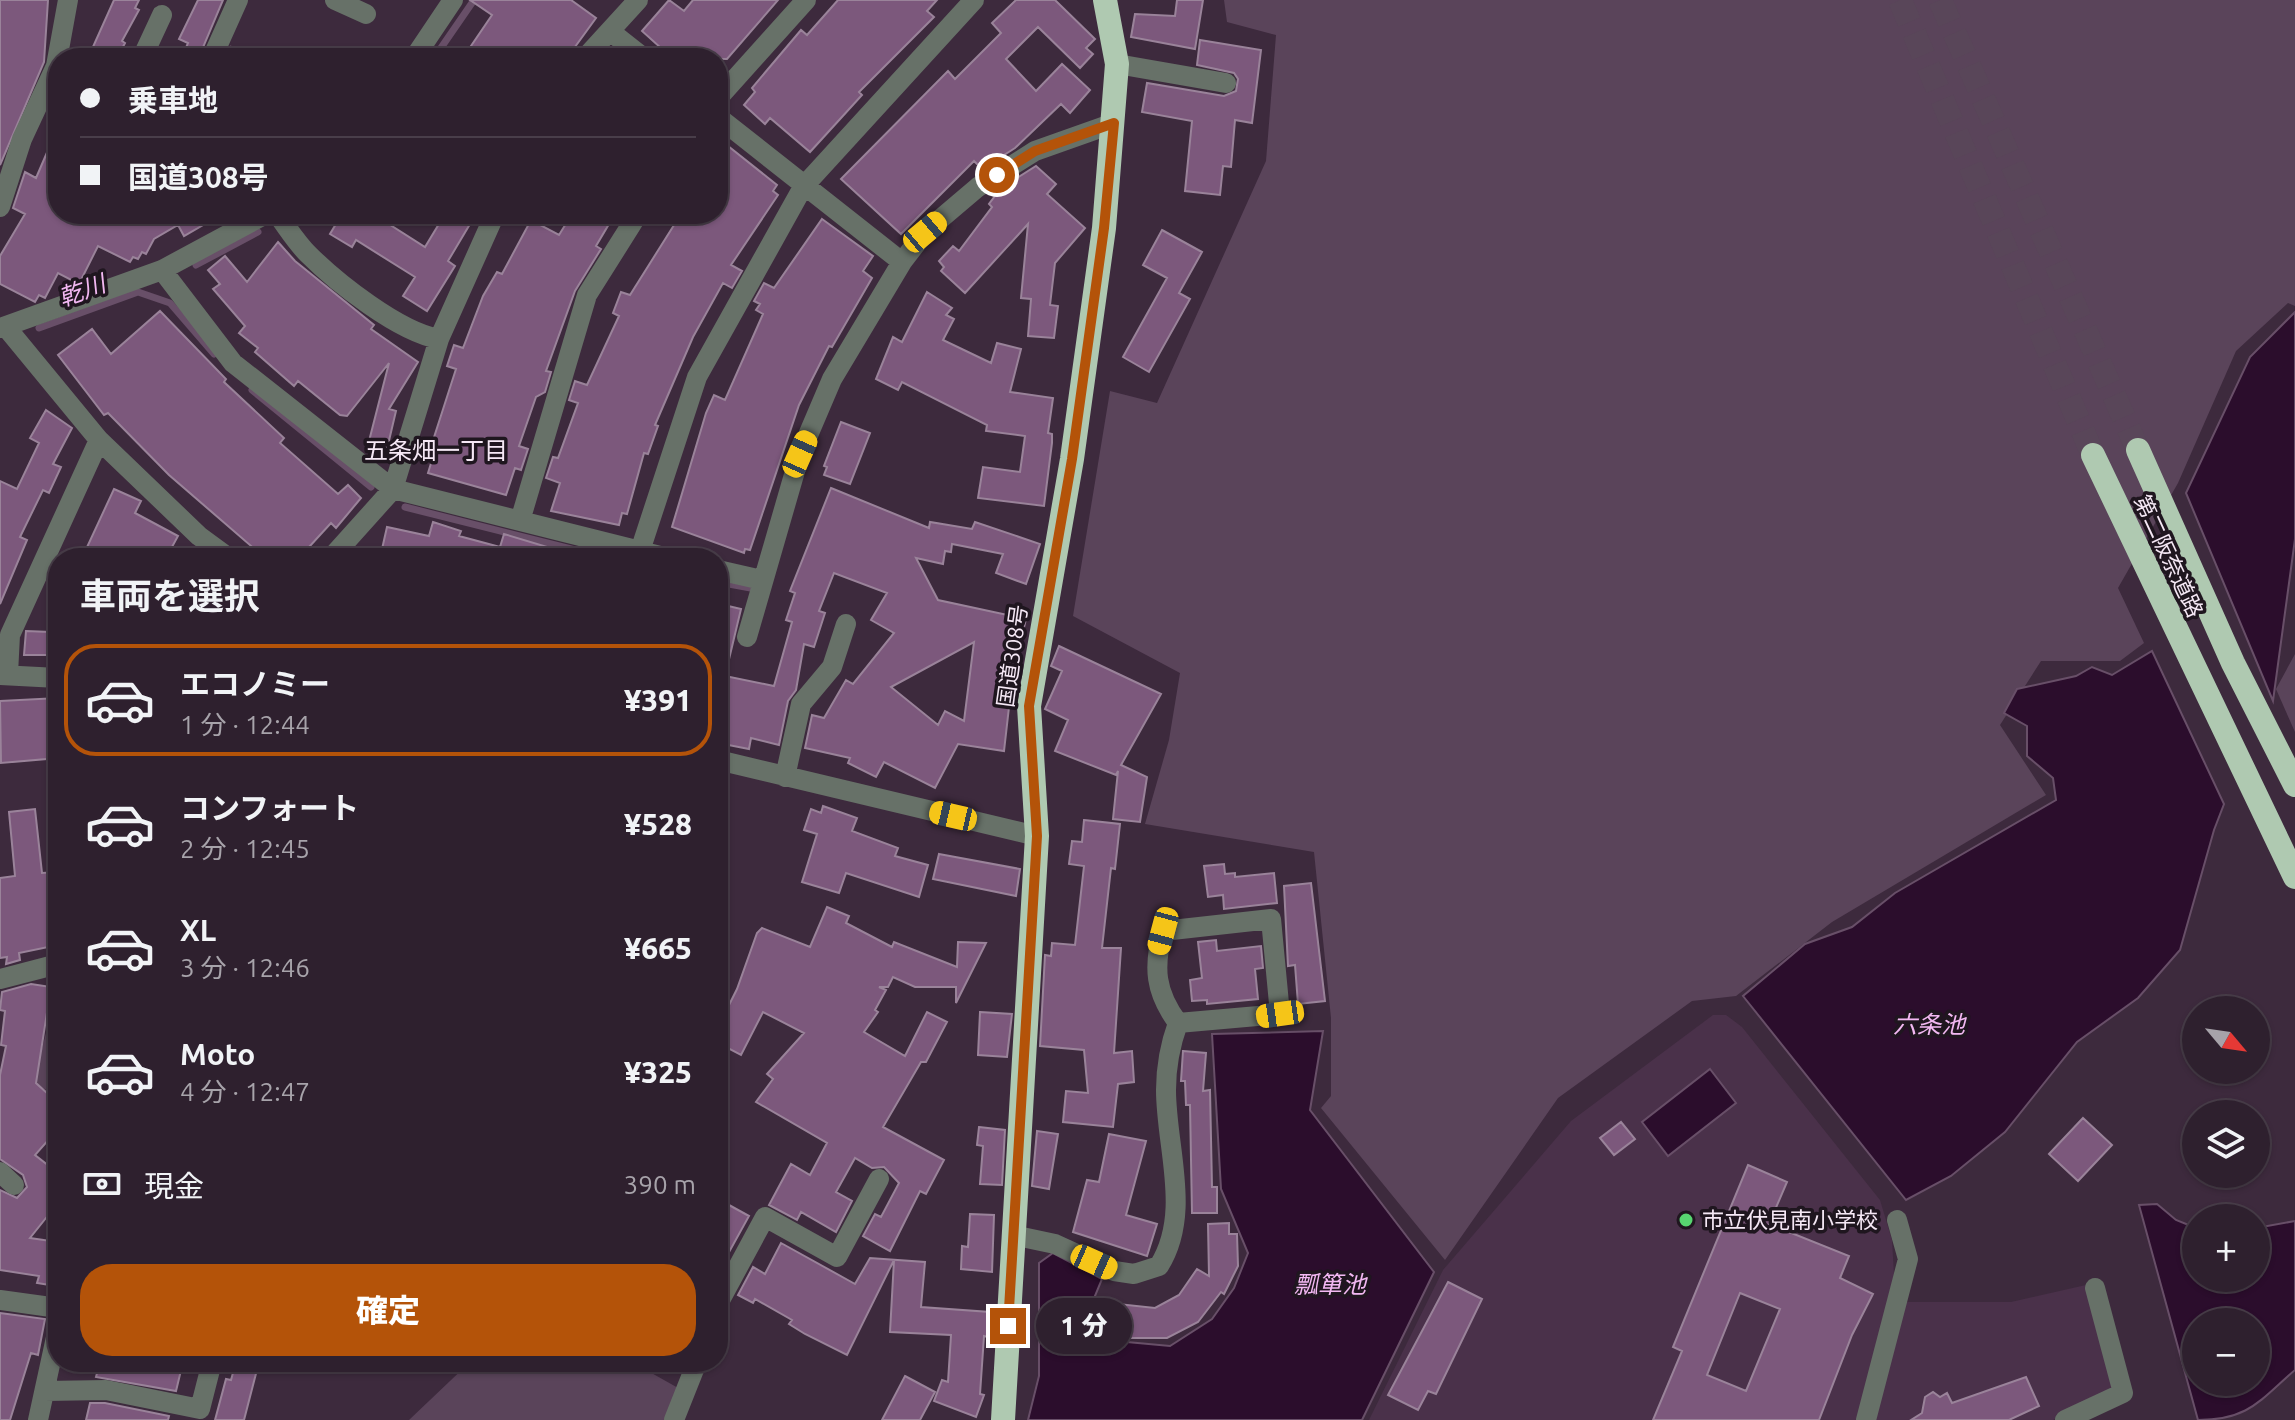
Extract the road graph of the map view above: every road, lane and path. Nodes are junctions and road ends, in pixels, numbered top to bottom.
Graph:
1 (68, 0) edge
2 (238, 0) edge
3 (335, 0) edge
4 (453, 0) edge
5 (638, 0) edge
6 (806, 0) edge
7 (974, 0) edge
8 (1105, 0) edge
9 (366, 14) dead end
10 (162, 15) dead end
11 (611, 32) junction
12 (59, 48) edge
13 (147, 48) edge
14 (216, 48) edge
15 (421, 48) edge
16 (595, 48) edge
17 (631, 48) edge
18 (1117, 64) junction
19 (48, 83) edge
20 (1226, 83) dead end
21 (728, 87) edge
22 (1114, 123) junction
23 (728, 125) edge
24 (803, 187) junction
25 (0, 207) edge
26 (247, 224) edge
27 (284, 224) edge
28 (491, 224) edge
29 (632, 224) edge
30 (902, 262) junction
31 (162, 270) junction
32 (3, 328) edge
33 (439, 339) junction
34 (99, 440) junction
35 (2138, 450) tunnel mouth
36 (2093, 455) tunnel mouth
37 (393, 489) junction
38 (520, 521) junction
39 (50, 548) edge
40 (215, 548) edge
41 (340, 548) edge
42 (628, 548) edge
43 (641, 548) edge
44 (48, 552) edge
45 (728, 572) edge
46 (762, 580) junction
47 (846, 624) dead end
48 (747, 637) dead end
49 (4, 675) edge
50 (48, 677) edge
51 (728, 763) edge
52 (785, 777) junction
53 (2295, 785) edge
54 (1037, 836) junction
55 (2295, 877) edge
56 (48, 967) edge
57 (0, 979) edge
58 (1178, 1023) junction
59 (879, 1179) dead end
60 (1897, 1220) dead end
61 (1012, 1235) junction
62 (728, 1285) edge
63 (2095, 1288) dead end
64 (0, 1300) edge
65 (48, 1307) edge
66 (49, 1372) edge
67 (209, 1372) edge
68 (693, 1372) edge
69 (45, 1391) junction
70 (38, 1420) edge
71 (674, 1420) edge
72 (1003, 1420) edge
73 (1866, 1420) edge
74 (2065, 1420) edge

1 - 12 street
2 - 14 street
3 - 9 street
4 - 15 street
5 - 11 street
6 - 21 street
7 - 24 street
8 - 18 highway, 国道308号
10 - 13 street
11 - 16 street
11 - 17 street
18 - 20 street
18 - 22 highway, 国道308号
19 - 25 street
22 - 30 street
22 - 54 highway, 国道308号
23 - 24 street
24 - 30 street
24 - 43 street
26 - 31 street
27 - 33 street
28 - 33 street
29 - 38 street
30 - 46 street
31 - 32 street
31 - 37 street
32 - 34 street
33 - 37 street
34 - 39 street
34 - 40 street
35 - 53 highway
36 - 55 highway, 第二阪奈道路
37 - 38 street
37 - 41 street
38 - 42 street
44 - 49 street
45 - 46 street
46 - 48 street
47 - 52 street
49 - 50 street
51 - 52 street
52 - 54 street
54 - 61 highway, 国道308号
56 - 57 street
58 - 58 street
58 - 61 street
59 - 62 street
60 - 73 street
61 - 72 highway, 国道308号
63 - 74 street
64 - 65 street
66 - 69 street
67 - 69 street
68 - 71 street
69 - 70 street

